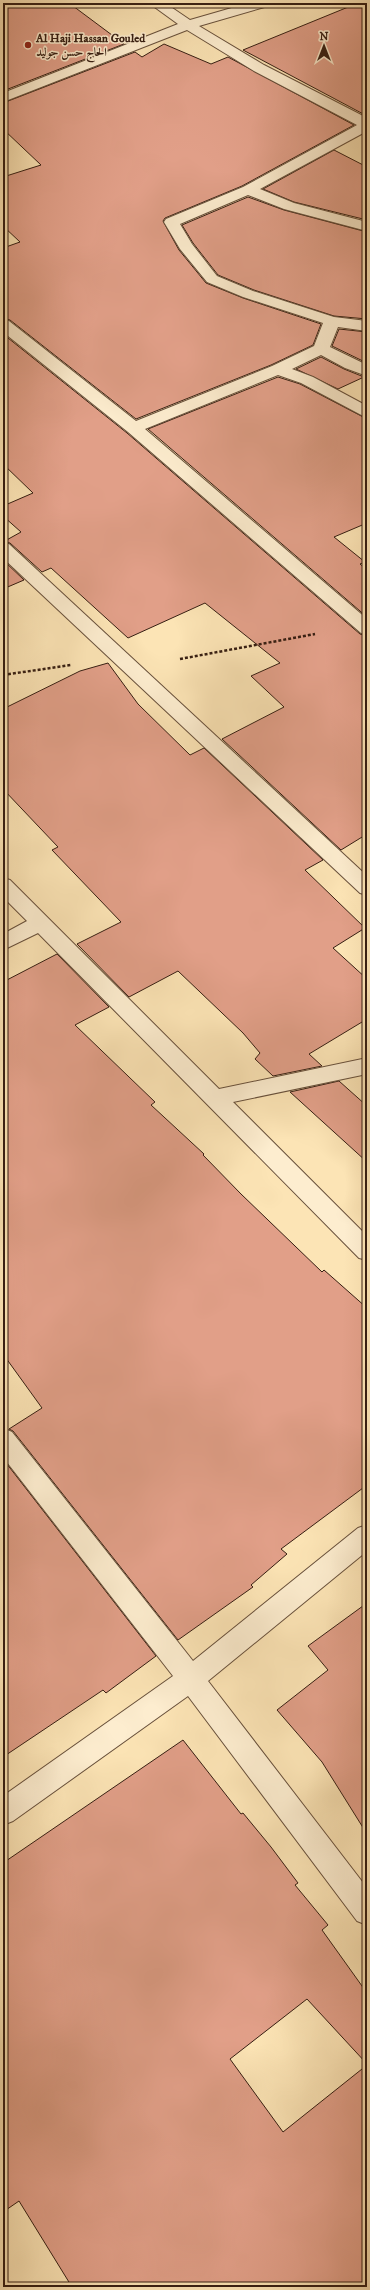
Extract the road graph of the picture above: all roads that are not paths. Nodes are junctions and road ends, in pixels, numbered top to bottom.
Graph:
1 (156, 3) edge
2 (263, 3) edge
3 (188, 26) junction
4 (3, 98) edge
5 (367, 125) edge
6 (248, 190) junction
7 (367, 227) edge
8 (332, 321) junction
9 (3, 324) edge
10 (367, 326) edge
11 (321, 349) junction
12 (278, 369) junction
13 (367, 371) edge
14 (367, 413) edge
15 (134, 428) junction
16 (3, 548) edge
17 (367, 629) edge
18 (3, 885) edge
19 (367, 888) edge
20 (40, 923) junction
21 (3, 943) edge
22 (367, 1066) edge
23 (214, 1098) junction
24 (367, 1251) edge
25 (3, 1439) edge
26 (367, 1536) edge
27 (191, 1679) junction
28 (3, 1812) edge
29 (367, 1911) edge

1 - 3 street
2 - 3 street
3 - 4 street
3 - 5 street
5 - 6 street
6 - 7 street
6 - 8 street
8 - 10 street
8 - 11 street
9 - 15 street
11 - 12 street
11 - 13 street
12 - 14 street
12 - 15 street
15 - 17 street
16 - 19 street
18 - 20 street
20 - 21 street
20 - 23 street
22 - 23 street
23 - 24 street
25 - 27 street
26 - 27 street
27 - 28 street
27 - 29 street

